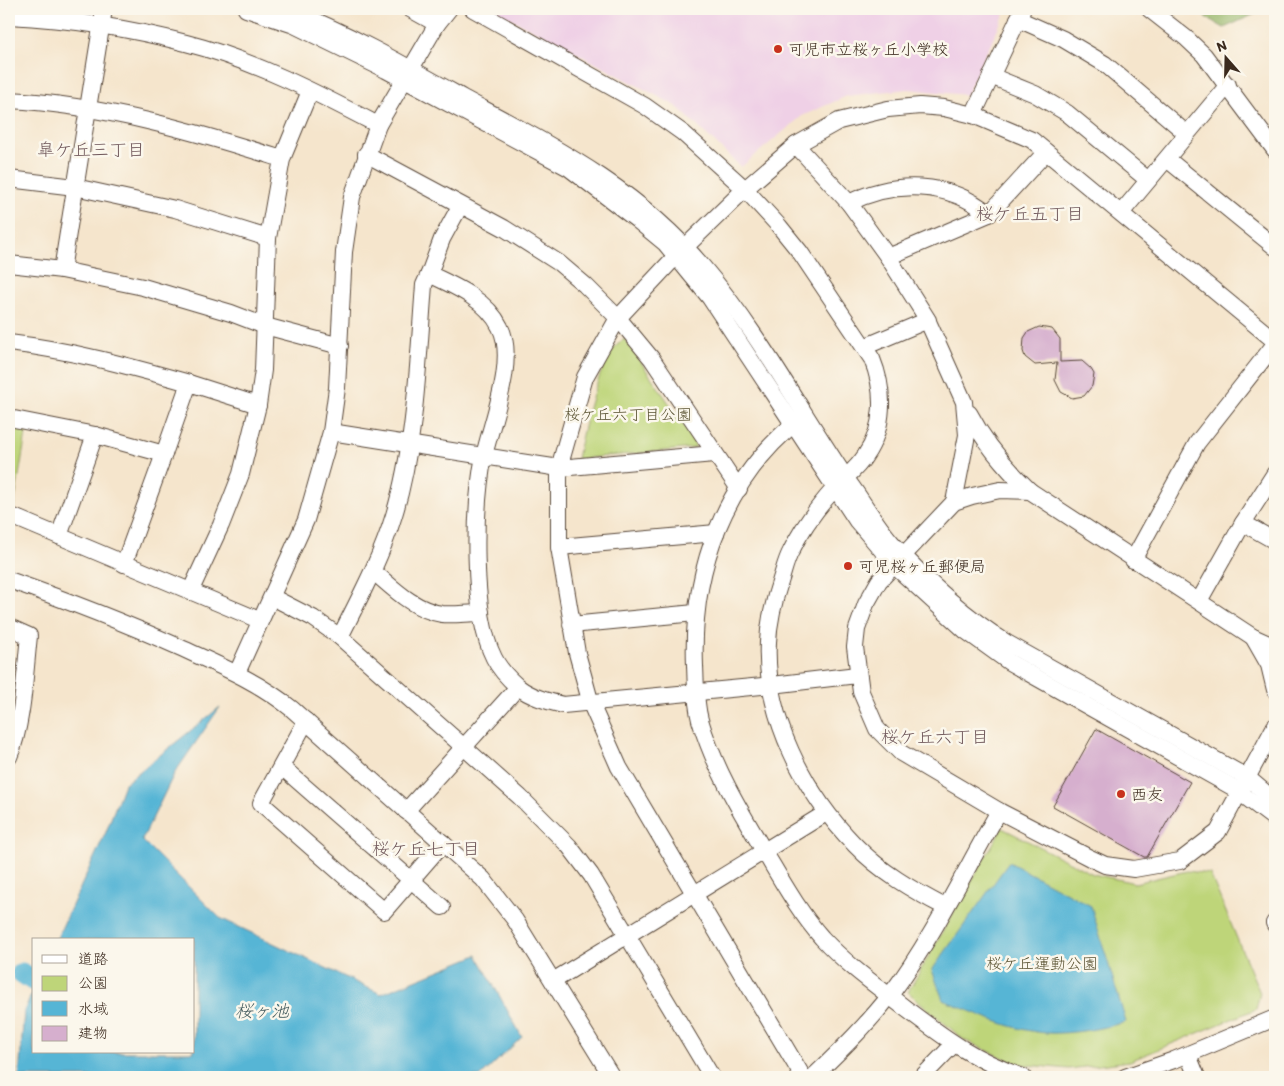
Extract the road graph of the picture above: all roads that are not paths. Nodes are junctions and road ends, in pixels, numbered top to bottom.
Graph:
1 (104, 9) edge
2 (246, 9) edge
3 (287, 9) edge
4 (410, 9) edge
5 (449, 9) edge
6 (472, 9) edge
7 (1149, 9) edge
8 (1020, 14) edge
9 (9, 16) edge
10 (437, 24) junction
11 (101, 26) junction
12 (408, 75) junction
13 (991, 76) junction
14 (1228, 85) junction
15 (310, 91) junction
16 (9, 100) edge
17 (88, 108) junction
18 (973, 115) junction
19 (378, 125) junction
20 (1187, 134) junction
21 (796, 145) junction
22 (1275, 150) edge
23 (1046, 152) junction
24 (366, 154) junction
25 (282, 159) junction
26 (1167, 159) junction
27 (9, 179) edge
28 (1148, 180) junction
29 (75, 187) junction
30 (744, 190) junction
31 (849, 203) junction
32 (460, 206) junction
33 (1121, 213) junction
34 (989, 214) junction
35 (268, 238) junction
36 (1275, 247) edge
37 (681, 252) junction
38 (888, 257) junction
39 (9, 264) edge
40 (62, 270) junction
41 (429, 274) junction
42 (618, 318) junction
43 (928, 320) junction
44 (264, 326) junction
45 (1275, 342) edge
46 (9, 343) edge
47 (340, 346) junction
48 (864, 346) junction
49 (189, 383) junction
50 (964, 404) junction
51 (258, 405) junction
52 (9, 418) edge
53 (799, 419) junction
54 (331, 432) junction
55 (95, 435) junction
56 (409, 445) junction
57 (164, 454) junction
58 (714, 454) junction
59 (484, 458) junction
60 (560, 468) junction
61 (1275, 473) edge
62 (841, 482) junction
63 (739, 489) junction
64 (1030, 490) junction
65 (954, 502) junction
66 (9, 515) edge
67 (1243, 523) junction
68 (716, 533) junction
69 (59, 536) junction
70 (1275, 541) edge
71 (560, 547) junction
72 (899, 560) junction
73 (1133, 560) junction
74 (124, 564) junction
75 (373, 571) junction
76 (9, 580) edge
77 (190, 592) junction
78 (272, 597) junction
79 (1199, 601) junction
80 (481, 613) junction
81 (695, 613) junction
82 (259, 620) junction
83 (572, 625) junction
84 (9, 627) edge
85 (340, 637) junction
86 (1253, 637) junction
87 (1275, 647) edge
88 (237, 673) junction
89 (857, 675) junction
90 (772, 685) junction
91 (518, 687) junction
92 (1275, 690) edge
93 (696, 693) junction
94 (15, 702) edge
95 (591, 704) junction
96 (306, 721) junction
97 (1275, 726) edge
98 (463, 747) junction
99 (9, 757) edge
100 (282, 767) junction
101 (1244, 785) junction
102 (1275, 801) edge
103 (406, 811) junction
104 (999, 811) junction
105 (826, 813) junction
106 (1275, 819) edge
107 (443, 843) junction
108 (764, 851) junction
109 (412, 881) junction
110 (694, 894) junction
111 (442, 907) dead end
112 (945, 907) junction
113 (627, 936) junction
114 (553, 981) junction
115 (890, 996) junction
116 (1275, 1018) edge
117 (953, 1045) junction
118 (1188, 1055) junction
119 (612, 1077) edge
120 (712, 1077) edge
121 (803, 1077) edge
122 (813, 1077) edge
123 (922, 1077) edge
124 (1023, 1077) edge
125 (1125, 1077) edge
126 (1197, 1077) edge

1 - 11 street
2 - 12 street
3 - 12 street
4 - 10 street
5 - 10 street
6 - 30 street
7 - 14 street
8 - 13 street
8 - 20 street
9 - 11 street
10 - 12 street
11 - 15 street
11 - 17 street
12 - 19 street
12 - 37 street
13 - 18 street
13 - 28 street
14 - 20 street
14 - 22 street
15 - 19 street
15 - 25 street
16 - 17 street
17 - 25 street
17 - 29 street
18 - 21 street
18 - 23 street
19 - 24 street
20 - 26 street
21 - 30 street
21 - 31 street
23 - 33 street
23 - 34 street
24 - 32 street
24 - 47 street
25 - 35 street
26 - 28 street
26 - 36 street
27 - 29 street
28 - 33 street
29 - 35 street
29 - 40 street
30 - 37 street
30 - 48 street
31 - 34 street
31 - 38 street
32 - 41 street
32 - 42 street
33 - 45 street
34 - 38 street
35 - 44 street
37 - 42 street
37 - 53 street
38 - 43 street
39 - 40 street
40 - 44 street
41 - 56 street
41 - 59 street
42 - 58 street
42 - 60 street
43 - 48 street
43 - 50 street
44 - 47 street
44 - 51 street
45 - 73 street
46 - 49 street
47 - 54 street
48 - 62 street
49 - 51 street
49 - 57 street
50 - 64 street
50 - 65 street
51 - 77 street
52 - 55 street
53 - 62 street
53 - 63 street
54 - 56 street
54 - 78 street
55 - 57 street
55 - 69 street
56 - 59 street
56 - 75 street
57 - 74 street
58 - 60 street
58 - 63 street
59 - 60 street
59 - 80 street
60 - 71 street
61 - 67 street
62 - 72 street
62 - 90 street
63 - 68 street
64 - 65 street
64 - 73 street
65 - 72 street
66 - 69 street
67 - 70 street
67 - 79 street
68 - 71 street
68 - 81 street
69 - 74 street
71 - 83 street
72 - 89 street
72 - 101 street
73 - 79 street
74 - 77 street
75 - 80 street
75 - 85 street
76 - 88 street
77 - 82 street
78 - 82 street
78 - 85 street
79 - 86 street
80 - 91 street
81 - 83 street
81 - 93 street
82 - 88 street
83 - 95 street
84 - 94 street
85 - 98 street
86 - 87 street
86 - 92 street
88 - 96 street
89 - 90 street
89 - 104 street
90 - 93 street
90 - 105 street
91 - 95 street
91 - 98 street
93 - 95 street
93 - 108 street
94 - 99 street
95 - 110 street
96 - 100 street
96 - 103 street
97 - 101 street
98 - 103 street
98 - 113 street
100 - 109 street
100 - 109 street
101 - 102 street
101 - 104 street
101 - 106 street
103 - 107 street
104 - 112 street
105 - 108 street
105 - 112 street
107 - 109 street
107 - 114 street
108 - 110 street
108 - 115 street
109 - 111 street
110 - 113 street
110 - 121 street
112 - 115 street
113 - 114 street
113 - 120 street
114 - 119 street
115 - 117 street
115 - 122 street
116 - 118 street
117 - 123 street
117 - 124 street
118 - 125 street
118 - 126 street

